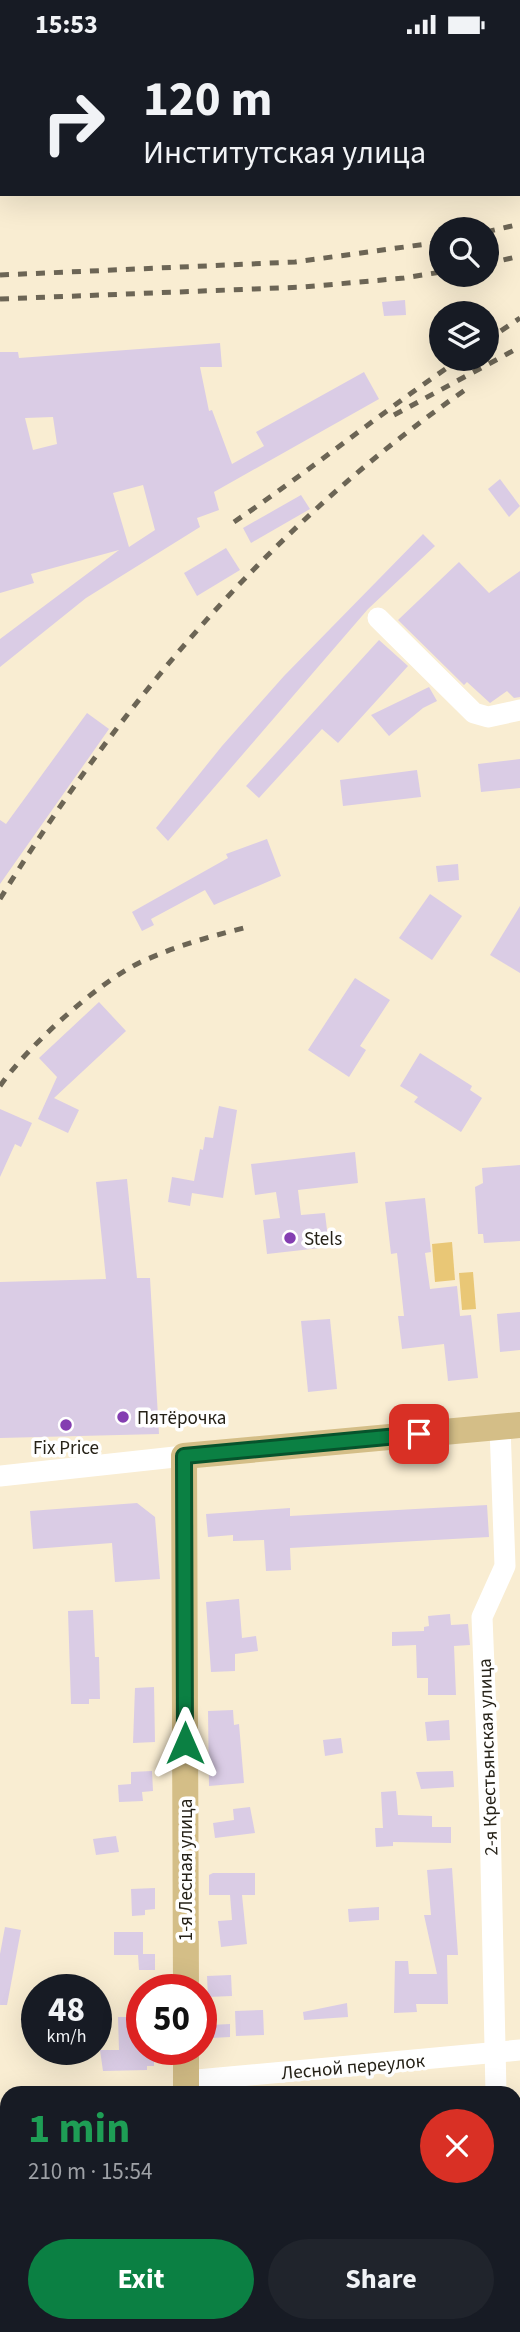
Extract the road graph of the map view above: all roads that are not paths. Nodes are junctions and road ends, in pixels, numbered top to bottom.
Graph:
1 (378, 618) dead end
2 (520, 710) edge
3 (510, 1426) edge
4 (184, 1456) junction
5 (0, 1476) edge
6 (186, 1974) edge
7 (520, 2050) edge
8 (494, 2053) junction
9 (186, 2065) edge
10 (186, 2086) edge
11 (195, 2086) edge
12 (496, 2086) edge

1 - 2 street
3 - 4 main road
3 - 8 street, 2-я Крестьянская улица
4 - 5 street
4 - 6 main road, 1-я Лесная улица
7 - 8 street, Лесной переулок
8 - 11 street, Лесной переулок
8 - 12 street, 2-я Крестьянская улица
9 - 10 main road

